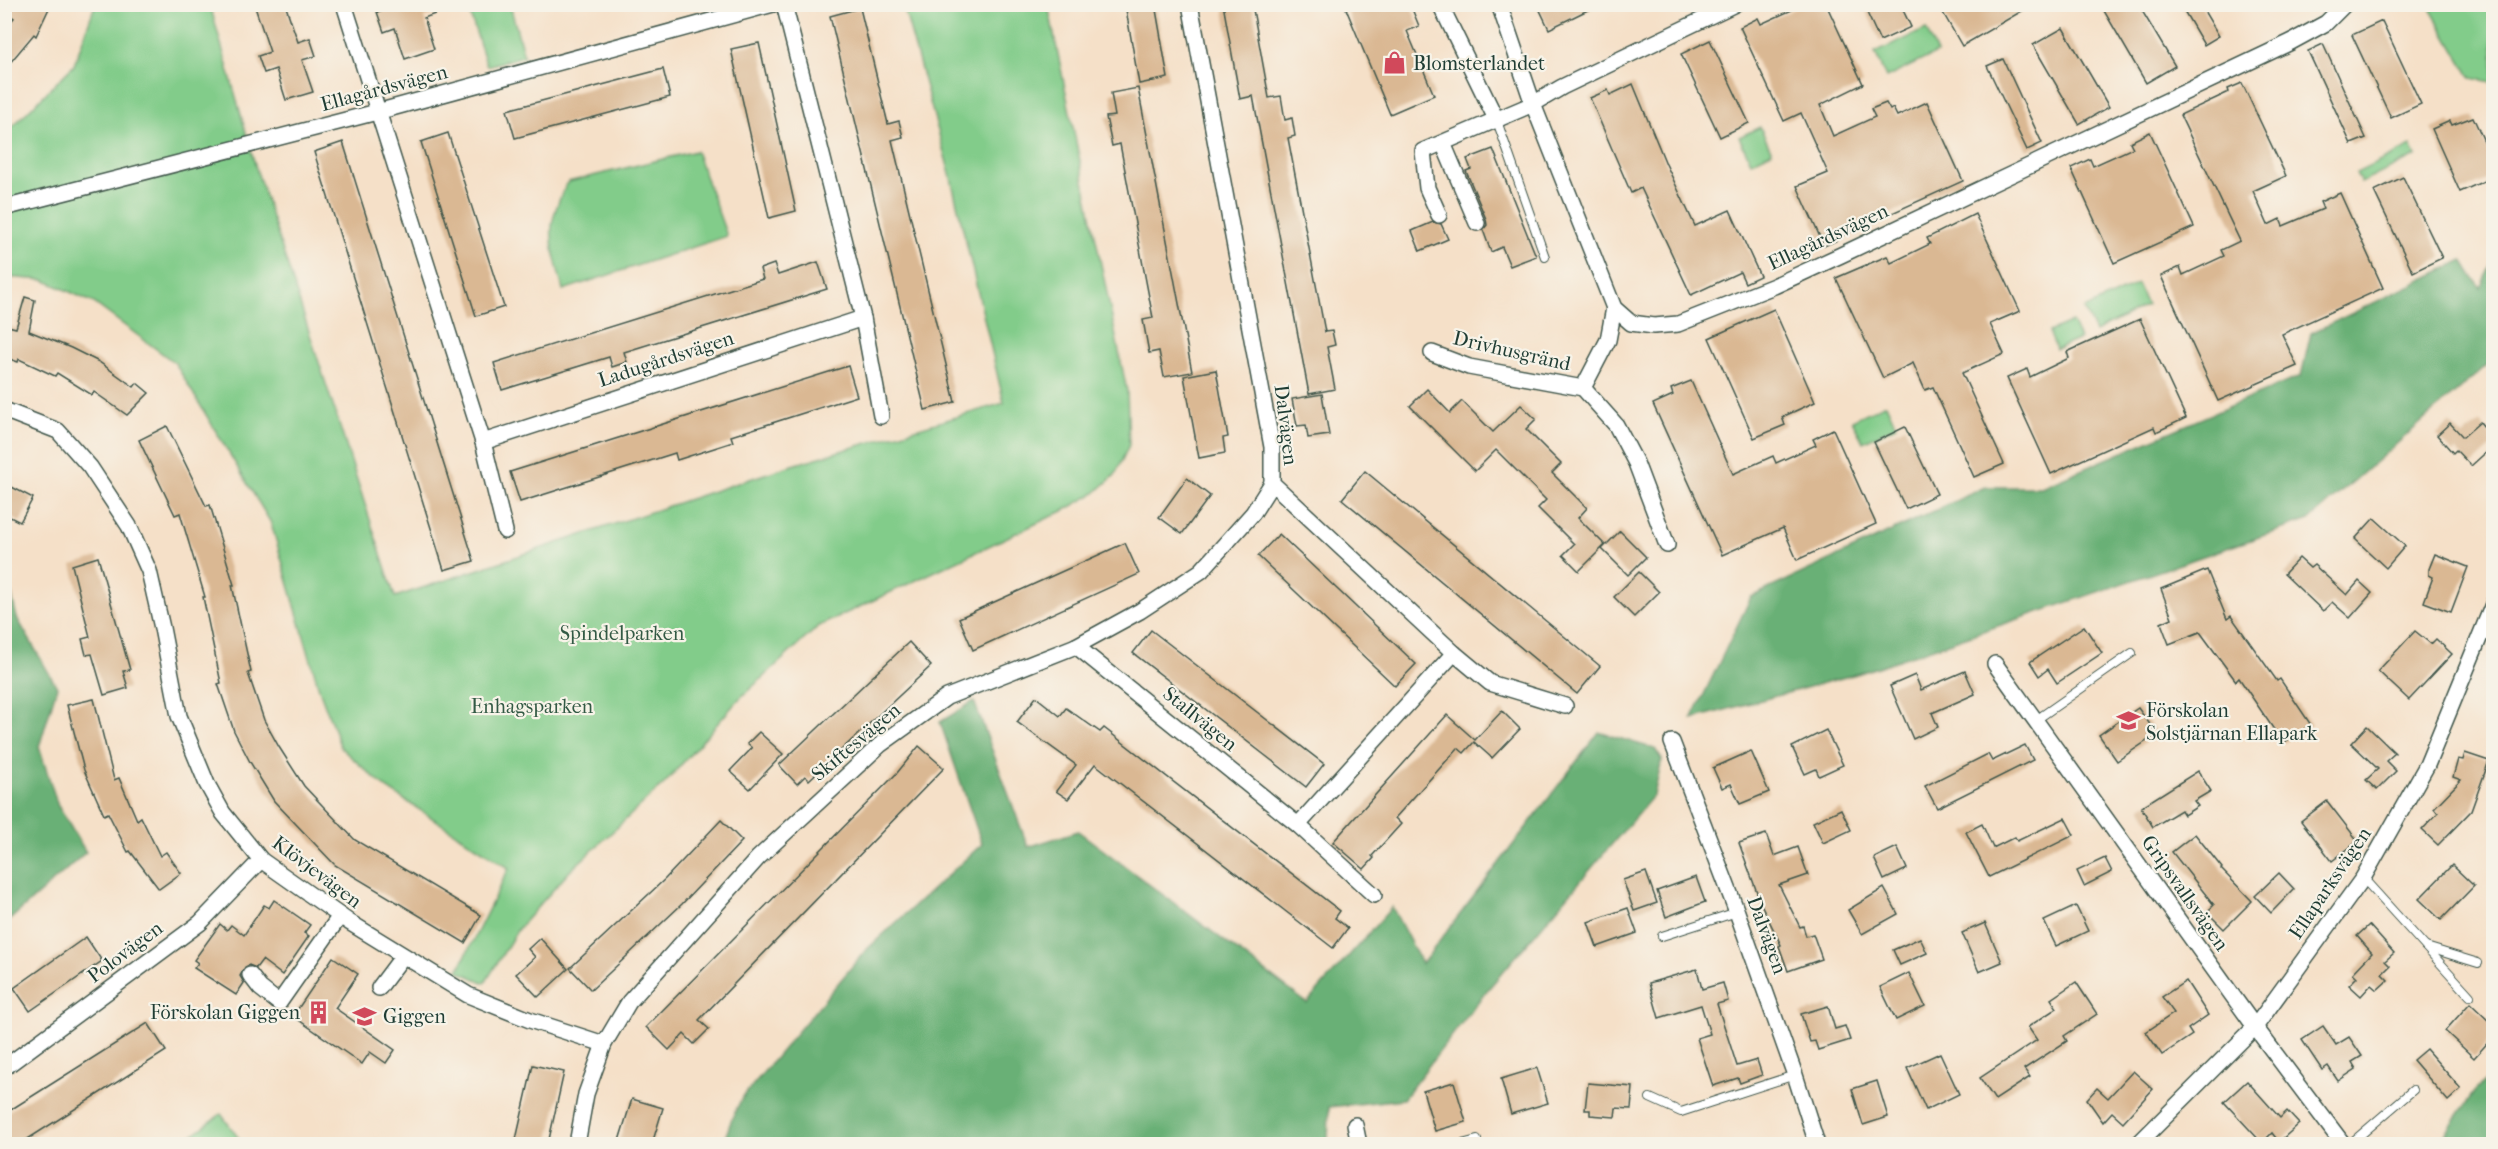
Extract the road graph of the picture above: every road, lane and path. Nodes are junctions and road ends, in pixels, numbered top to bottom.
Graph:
1 (344, 4) edge
2 (773, 4) edge
3 (784, 4) edge
4 (1190, 4) edge
5 (1440, 4) edge
6 (1499, 4) edge
7 (1735, 4) edge
8 (2345, 4) edge
9 (1533, 104) junction
10 (377, 112) junction
11 (1497, 121) junction
12 (1443, 143) junction
13 (4, 208) edge
14 (1439, 215) dead end
15 (1477, 223) dead end
16 (1545, 257) dead end
17 (1614, 308) junction
18 (863, 318) junction
19 (1432, 353) dead end
20 (1584, 388) junction
21 (4, 410) edge
22 (881, 416) dead end
23 (483, 441) junction
24 (1272, 483) junction
25 (505, 531) dead end
26 (1667, 545) dead end
27 (2493, 602) edge
28 (1076, 646) junction
29 (2132, 652) dead end
30 (1454, 653) junction
31 (1995, 664) dead end
32 (1565, 706) dead end
33 (2036, 720) junction
34 (1672, 742) dead end
35 (1298, 825) junction
36 (261, 860) junction
37 (2363, 878) junction
38 (1374, 895) dead end
39 (1737, 912) junction
40 (340, 916) junction
41 (1662, 936) dead end
42 (2424, 946) junction
43 (403, 956) junction
44 (2478, 963) dead end
45 (250, 975) dead end
46 (379, 988) dead end
47 (2470, 996) dead end
48 (2255, 1027) junction
49 (604, 1044) junction
50 (4, 1068) edge
51 (1795, 1075) junction
52 (2413, 1090) dead end
53 (1650, 1098) dead end
54 (1355, 1125) dead end
55 (1477, 1140) dead end
56 (577, 1144) edge
57 (1359, 1144) edge
58 (1462, 1144) edge
59 (1817, 1144) edge
60 (2138, 1144) edge
61 (2343, 1144) edge
62 (2350, 1144) edge

1 - 10 street
2 - 10 street, Ellagårdsvägen
3 - 18 street
4 - 24 street, Dalvägen
5 - 11 street
6 - 9 street
7 - 9 street
8 - 17 street, Ellagårdsvägen
9 - 11 street
9 - 17 street
10 - 13 street, Ellagårdsvägen
10 - 23 street
11 - 12 street
11 - 16 lane
12 - 14 street
12 - 15 street
17 - 20 street, Drivhusgränd
18 - 22 street
18 - 23 street, Ladugårdsvägen
19 - 20 street, Drivhusgränd
20 - 26 street, Drivhusgränd
21 - 36 street, Klövjevägen
23 - 25 street
24 - 28 street, Skiftesvägen
24 - 30 street, Dalvägen
27 - 37 street, Ellaparksvägen
28 - 35 street, Stallvägen
28 - 49 street, Skiftesvägen
29 - 33 lane
30 - 32 street, Dalvägen
30 - 35 street
31 - 33 street, Gripsvallsvägen
33 - 48 street, Gripsvallsvägen
34 - 39 street, Dalvägen
35 - 38 street, Stallvägen
36 - 40 street, Klövjevägen
36 - 50 street, Polovägen
37 - 42 lane
37 - 48 street, Ellaparksvägen
39 - 41 lane
39 - 51 street, Dalvägen
40 - 43 street, Klövjevägen
40 - 45 street
42 - 44 lane
42 - 47 lane
43 - 46 street
43 - 49 street, Klövjevägen
48 - 60 street, Ellaparksvägen
48 - 61 street, Gripsvallsvägen
49 - 56 street, Skiftesvägen
51 - 53 lane
51 - 59 street, Dalvägen
52 - 62 lane
54 - 57 street
55 - 58 lane

